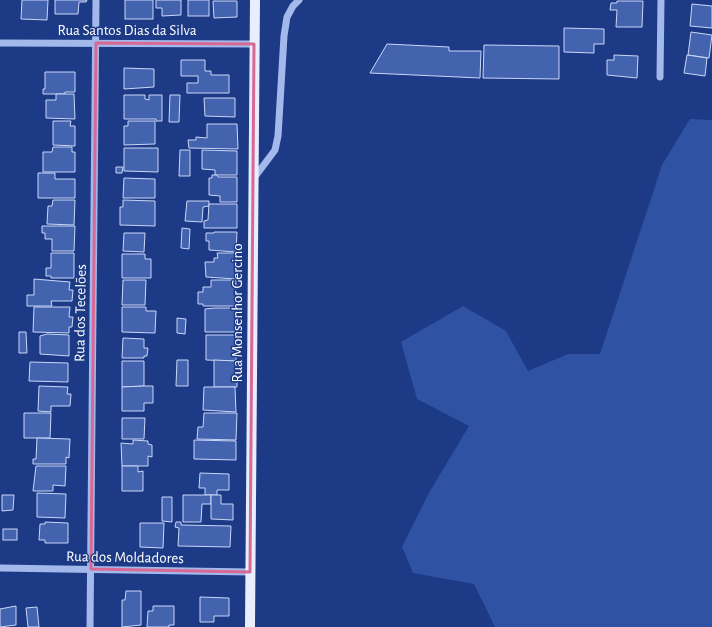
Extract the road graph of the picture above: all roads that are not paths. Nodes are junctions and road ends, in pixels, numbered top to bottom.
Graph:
1 (96, 0) edge
2 (255, 0) edge
3 (299, 0) edge
4 (661, 0) edge
5 (0, 43) edge
6 (96, 43) junction
7 (254, 44) junction
8 (660, 77) dead end
9 (253, 179) junction
10 (0, 568) edge
11 (90, 569) junction
12 (250, 572) junction
13 (90, 627) edge
14 (250, 627) edge

1 - 6 street, Rua dos Tecelões
2 - 7 main road, Rua Monsenhor Gercino
3 - 9 street
4 - 8 street
5 - 6 street, Rua Santos Dias da Silva
6 - 7 street, Rua Santos Dias da Silva
6 - 11 street, Rua dos Tecelões
7 - 9 main road, Rua Monsenhor Gercino
9 - 12 main road, Rua Monsenhor Gercino
10 - 11 street, Rua dos Moldadores
11 - 12 street, Rua dos Moldadores
11 - 13 street, Rua dos Tecelões
12 - 14 main road, Rua Monsenhor Gercino

